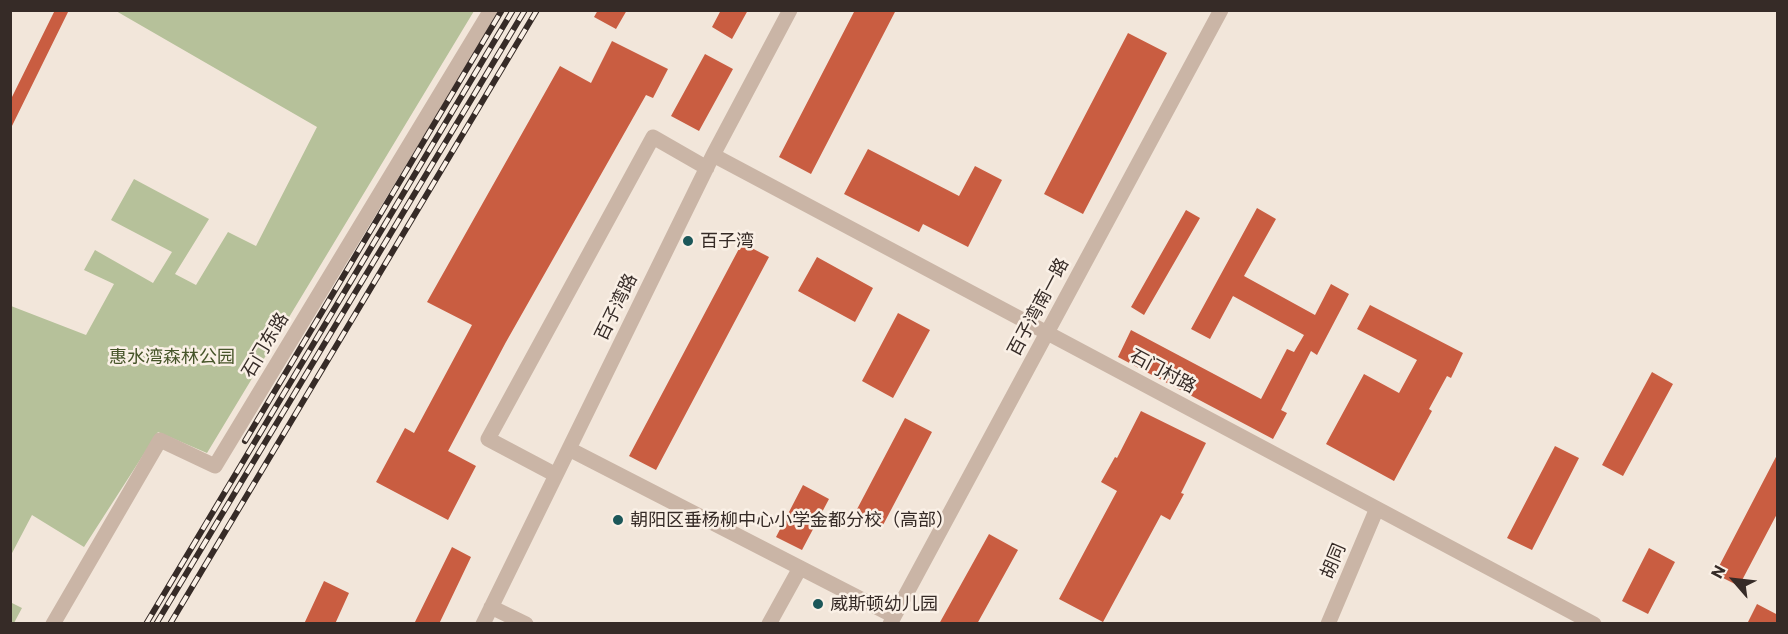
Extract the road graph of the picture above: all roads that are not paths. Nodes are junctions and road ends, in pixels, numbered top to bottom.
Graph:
1 (491, 10) edge
2 (790, 10) edge
3 (1221, 10) edge
4 (710, 161) junction
5 (1047, 331) junction
6 (569, 449) junction
7 (556, 475) junction
8 (1375, 513) dead end
9 (800, 568) junction
10 (491, 607) junction
11 (892, 620) edge
12 (53, 624) edge
13 (483, 624) edge
14 (526, 624) edge
15 (769, 624) edge
16 (1328, 624) edge
17 (1594, 624) edge

1 - 12 street, 石门东路
2 - 4 street, 百子湾路
3 - 5 street, 百子湾南一路
4 - 5 street, 石门村路
4 - 6 street, 百子湾路
4 - 7 street, 石门村路
5 - 11 street, 百子湾南一路
5 - 17 street, 石门村路
6 - 7 street, 百子湾路
6 - 9 street
7 - 10 street, 百子湾路
8 - 16 street, 胡同
9 - 11 street
9 - 15 street
10 - 13 street, 百子湾路
10 - 14 street

